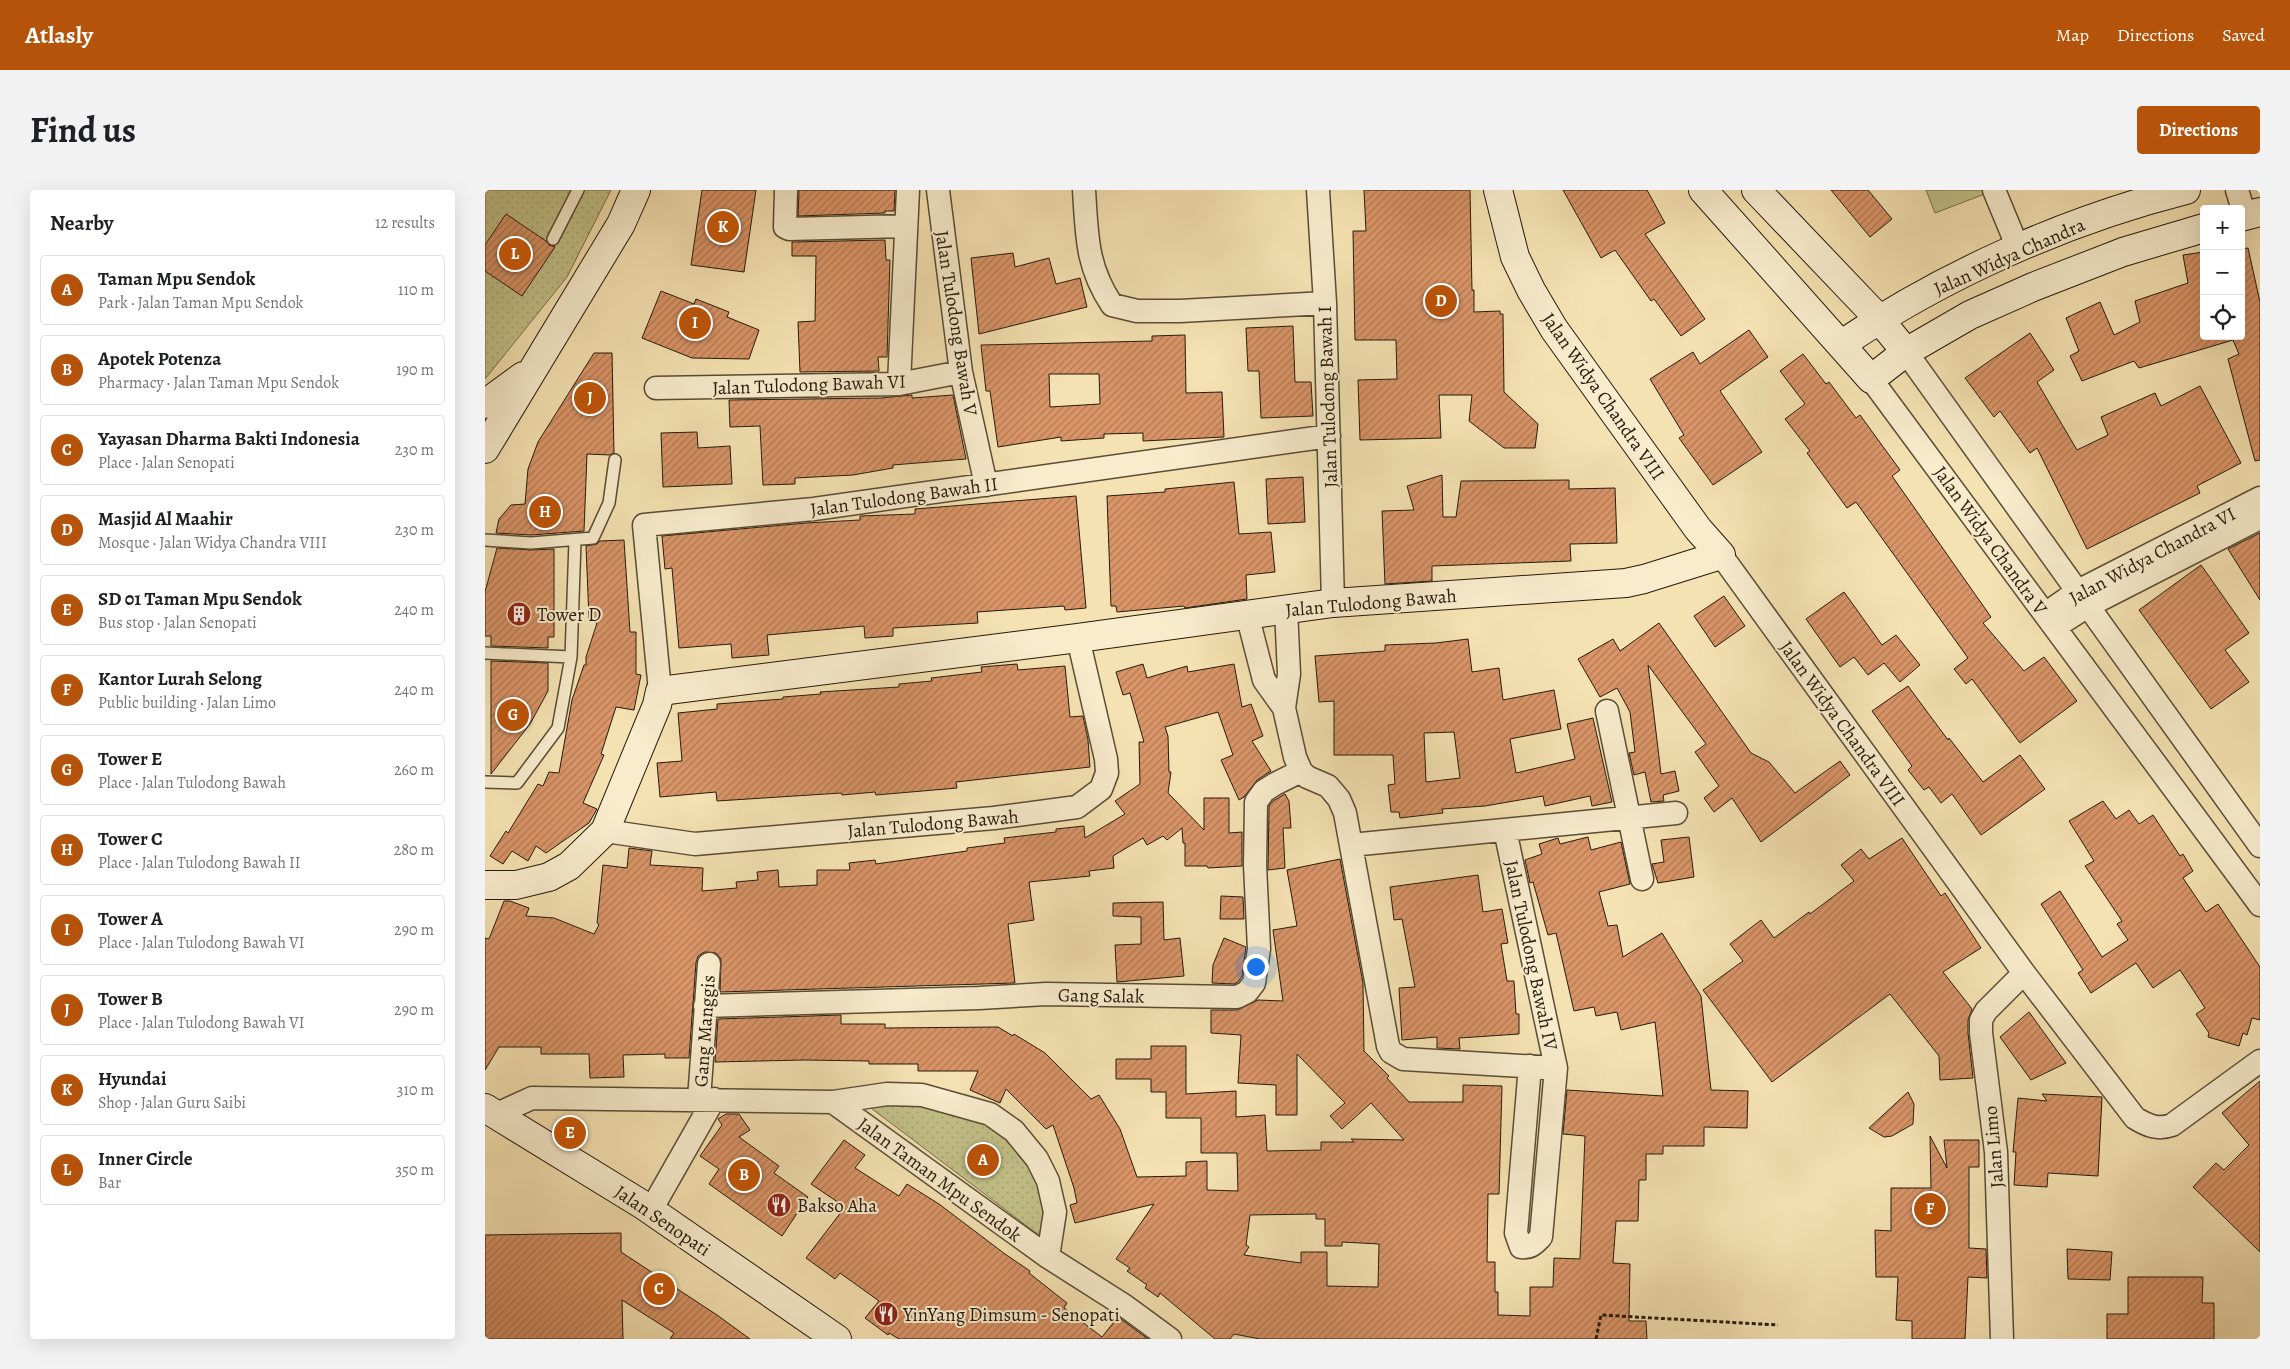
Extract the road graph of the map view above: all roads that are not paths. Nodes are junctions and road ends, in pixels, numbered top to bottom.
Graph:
1 (578, 190) edge
2 (636, 190) edge
3 (786, 190) edge
4 (908, 190) edge
5 (938, 190) edge
6 (1084, 190) edge
7 (1317, 190) edge
8 (1498, 190) edge
9 (1703, 190) edge
10 (1756, 190) edge
11 (1994, 190) edge
12 (2186, 190) edge
13 (2237, 190) edge
14 (2249, 215) edge
15 (906, 226) junction
16 (2200, 229) edge
17 (553, 239) dead end
18 (2018, 248) junction
19 (1325, 303) junction
20 (1879, 319) junction
21 (1843, 344) junction
22 (1906, 352) junction
23 (532, 370) junction
24 (961, 372) junction
25 (1871, 378) junction
26 (899, 384) junction
27 (655, 388) dead end
28 (485, 404) edge
29 (1329, 436) junction
30 (485, 449) edge
31 (615, 460) dead end
32 (986, 485) junction
33 (2260, 498) edge
34 (2260, 518) edge
35 (1698, 528) junction
36 (485, 540) edge
37 (575, 541) junction
38 (1721, 555) junction
39 (1665, 572) junction
40 (2083, 598) junction
41 (1333, 603) junction
42 (1286, 608) junction
43 (1247, 614) junction
44 (2050, 621) junction
45 (1078, 638) junction
46 (485, 652) edge
47 (571, 657) junction
48 (660, 691) junction
49 (1284, 708) junction
50 (1607, 711) dead end
51 (1301, 771) junction
52 (485, 782) edge
53 (1677, 813) dead end
54 (1629, 818) junction
55 (1505, 830) junction
56 (605, 831) junction
57 (1351, 845) junction
58 (2260, 846) edge
59 (1642, 879) dead end
60 (485, 885) edge
61 (2260, 905) edge
62 (709, 964) dead end
63 (2024, 973) junction
64 (705, 1006) junction
65 (2260, 1061) edge
66 (1530, 1066) junction
67 (1556, 1068) junction
68 (706, 1099) junction
69 (833, 1102) junction
70 (490, 1111) edge
71 (651, 1210) junction
72 (1048, 1257) junction
73 (837, 1339) edge
74 (1170, 1339) edge
75 (2002, 1339) edge

1 - 17 lane
2 - 23 street
3 - 15 street
4 - 15 street
5 - 24 street, Jalan Tulodong Bawah V
6 - 19 street
7 - 19 street, Jalan Tulodong Bawah I
8 - 35 street, Jalan Widya Chandra VIII
9 - 21 street, Jalan Widya Chandra V
10 - 20 street
11 - 18 street
12 - 18 street, Jalan Widya Chandra
13 - 14 street
15 - 26 street
16 - 22 street, Jalan Widya Chandra
18 - 20 street, Jalan Widya Chandra
19 - 29 street, Jalan Tulodong Bawah I
20 - 21 street, Jalan Widya Chandra
20 - 22 street
21 - 25 street, Jalan Widya Chandra V
22 - 25 street, Jalan Widya Chandra
22 - 40 street
23 - 28 street
23 - 30 street
24 - 26 street, Jalan Tulodong Bawah VI
24 - 32 street, Jalan Tulodong Bawah V
25 - 44 street, Jalan Widya Chandra V
26 - 27 street, Jalan Tulodong Bawah VI
29 - 32 street, Jalan Tulodong Bawah II
29 - 41 street, Jalan Tulodong Bawah I
31 - 37 lane
32 - 48 street, Jalan Tulodong Bawah II
33 - 40 street, Jalan Widya Chandra VI
34 - 40 street, Jalan Widya Chandra VI
35 - 38 street, Jalan Widya Chandra VIII
35 - 39 street
36 - 37 lane
37 - 47 lane
38 - 39 street, Jalan Tulodong Bawah
38 - 63 street, Jalan Widya Chandra VIII
39 - 41 street, Jalan Tulodong Bawah
40 - 44 street, Jalan Widya Chandra VI
40 - 58 street
41 - 42 street, Jalan Tulodong Bawah
42 - 43 street, Jalan Tulodong Bawah
42 - 49 street
43 - 45 street, Jalan Tulodong Bawah
43 - 49 street
44 - 61 street, Jalan Widya Chandra V
45 - 48 street, Jalan Tulodong Bawah
45 - 56 street, Jalan Tulodong Bawah
46 - 47 lane
47 - 52 lane
48 - 56 street
49 - 51 street
50 - 54 street
51 - 57 street, Jalan Tulodong Bawah IV
51 - 64 street, Gang Salak
53 - 54 street
54 - 55 street
54 - 59 street
55 - 57 street
55 - 67 street, Jalan Tulodong Bawah IV
56 - 60 street
57 - 66 street, Jalan Tulodong Bawah IV
62 - 64 street, Gang Manggis
63 - 65 street, Jalan Widya Chandra VIII
63 - 75 street, Jalan Limo
64 - 68 street, Gang Manggis
66 - 67 street, Jalan Tulodong Bawah IV
66 - 67 street
68 - 69 street, Jalan Taman Mpu Sendok
68 - 70 street, Jalan Taman Mpu Sendok
68 - 71 street
69 - 72 street, Jalan Taman Mpu Sendok
69 - 72 street, Jalan Taman Mpu Sendok
70 - 71 street, Jalan Senopati
71 - 73 street, Jalan Senopati
72 - 74 street, Jalan Taman Mpu Sendok

